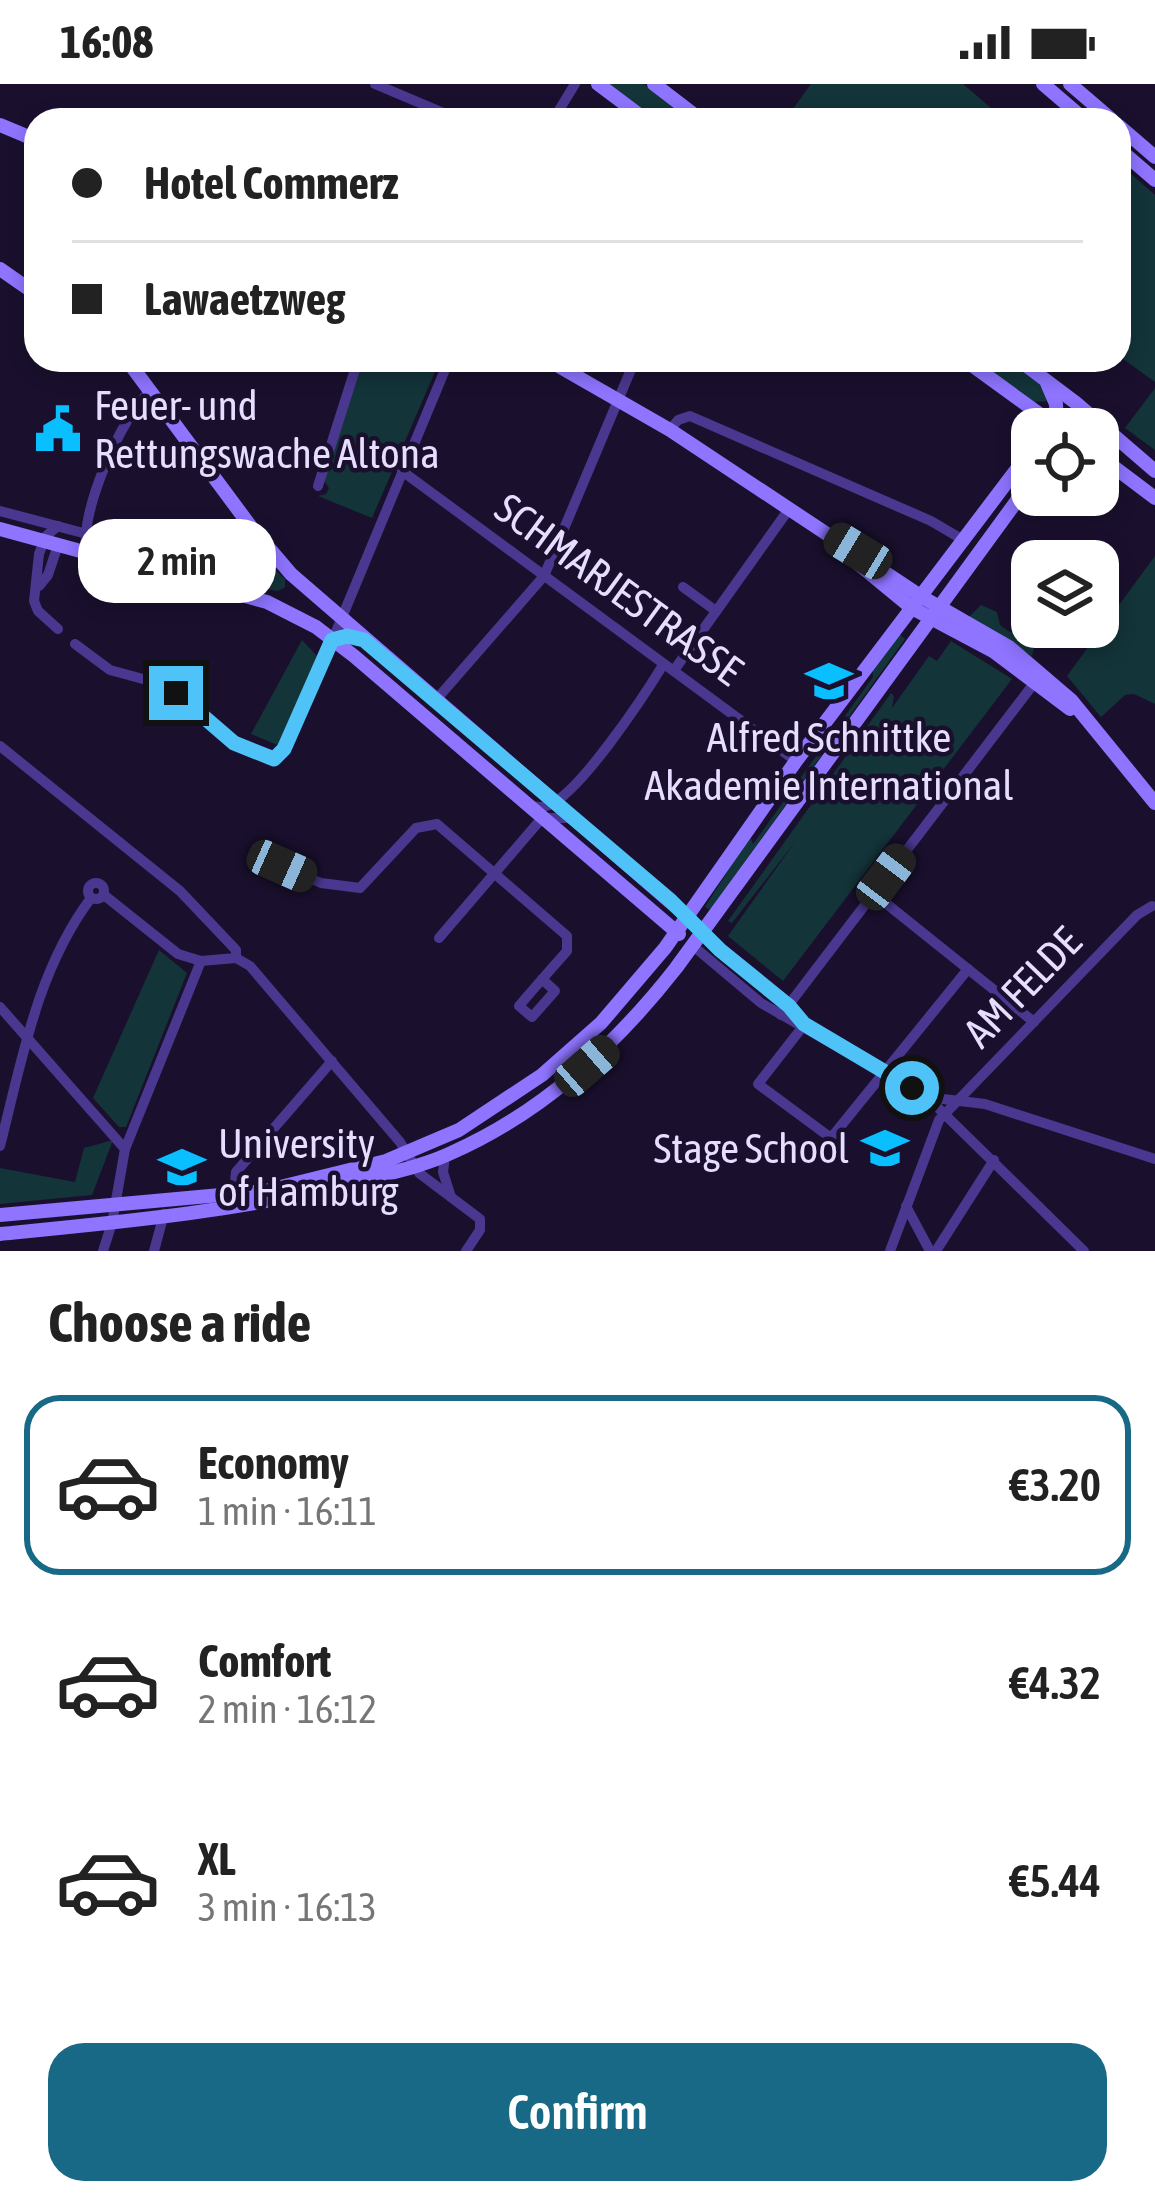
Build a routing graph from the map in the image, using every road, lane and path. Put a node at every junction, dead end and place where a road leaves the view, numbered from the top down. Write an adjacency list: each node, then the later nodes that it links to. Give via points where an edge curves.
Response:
1 (375, 84): 6 (street)
2 (598, 84): 7 (main road)
3 (654, 84): 8 (main road)
4 (1043, 84): 9 (main road)
5 (1070, 84): 10 (main road)
6 (432, 108)
7 (630, 108)
8 (685, 108)
9 (1071, 108)
10 (1098, 108)
11 (1131, 136): 12 (main road)
12 (1155, 157)
13 (1131, 159): 14 (main road)
14 (1155, 180)
15 (137, 372): 23 (main road)
16 (354, 372): 34 (street)
17 (444, 372): 31 (street)
18 (569, 372): 24 (main road)
19 (630, 372): 24 (street)
20 (981, 372): 25 (main road)
21 (1035, 372): 22 (main road)
22 (1046, 380): 26 (main road); 27 (main road)
23 (152, 391): 41 (street, via 116,438); 44 (main road)
24 (619, 400): 28 (main road); 47 (street)
25 (1030, 408)
26 (1054, 408)
27 (1078, 408)
28 (670, 430): 37 (main road); 42 (street, via 690,416)
29 (1119, 442): 32 (main road)
30 (1119, 470): 35 (main road)
31 (402, 471): 47 (street, SCHMARJESTRASSE); 53 (street)
32 (1155, 471)
33 (1011, 478): 42 (main road)
34 (318, 486)
35 (1151, 493)
36 (1011, 508): 52 (main road)
37 (789, 509): 50 (main road); 51 (street)
38 (0, 512): 39 (street)
39 (58, 526): 41 (street); 43 (street)
40 (0, 530): 43 (main road)
41 (84, 532): 44 (street, via 218,567 250,550); 45 (street)
42 (965, 541): 50 (main road)
43 (51, 543): 45 (main road); 54 (street, via 36,572 34,607)
44 (270, 551): 46 (main road)
45 (88, 553): 49 (main road)
46 (291, 574): 49 (main road, via 288,591); 53 (main road)
47 (544, 576): 60 (street, SCHMARJESTRASSE); 62 (street)
48 (683, 587): 51 (street)
49 (267, 602): 55 (main road)
50 (917, 602): 52 (main road); 64 (main road)
51 (716, 611): 60 (street)
52 (934, 613): 61 (main road, via 999,640); 77 (main road)
53 (340, 619): 55 (street); 56 (main road)
54 (58, 629)
55 (332, 640): 56 (street); 58 (main road); 59 (street)
56 (364, 640): 62 (main road)
57 (75, 644): 59 (street, via 110,670 166,685 234,743 274,759)
58 (354, 656): 59 (street); 67 (main road)
59 (320, 666)
60 (669, 667): 64 (street, SCHMARJESTRASSE); 65 (street)
61 (1038, 677): 66 (main road); 72 (street)
62 (436, 701): 65 (main road)
63 (0, 746): 78 (street, via 180,891)
64 (796, 761): 74 (main road)
65 (554, 803): 67 (street); 69 (main road)
66 (1155, 803)
67 (527, 805): 68 (main road)
68 (542, 818): 69 (street); 71 (street); 75 (main road)
69 (570, 818): 74 (main road)
70 (282, 866): 71 (street, via 360,888 416,828 432,823)
71 (495, 873): 76 (street); 81 (street, via 567,936 567,951)
72 (873, 893): 80 (street); 83 (street)
73 (1154, 907): 84 (street, AM FELDE)
74 (687, 916): 75 (main road); 77 (main road)
75 (676, 932): 77 (main road); 96 (main road, via 601,1023 551,1067)
76 (440, 938)
77 (697, 939): 83 (street); 94 (main road, via 622,1033 568,1082)
78 (236, 958): 79 (street); 87 (street)
79 (201, 961): 86 (street, via 178,954 97,896 52,962); 93 (street)
80 (968, 969): 84 (street); 88 (street)
81 (542, 979)
82 (0, 1007): 86 (street)
83 (785, 1011): 85 (street)
84 (1034, 1022): 90 (street, AM FELDE)
85 (804, 1024): 88 (street); 88 (street, via 758,1084 831,1138)
86 (27, 1037): 92 (street); 93 (street)
87 (332, 1061): 96 (street); 101 (street, via 236,1172)
88 (883, 1072): 89 (street)
89 (926, 1097): 90 (street); 91 (street)
90 (958, 1100): 91 (street, AM FELDE); 95 (street)
91 (946, 1113): 97 (street); 104 (street, AM FELDE)
92 (0, 1146)
93 (125, 1149): 103 (street)
94 (445, 1156): 96 (main road); 100 (street)
95 (1155, 1159)
96 (411, 1160): 98 (main road); 99 (main road); 100 (street)
97 (994, 1160): 113 (street); 114 (street)
98 (360, 1167): 99 (main road, via 305,1187); 101 (main road)
99 (299, 1197): 101 (main road)
100 (451, 1197): 111 (street, via 480,1220)
101 (229, 1199): 102 (main road); 106 (main road)
102 (157, 1201): 103 (main road); 106 (street)
103 (114, 1204): 105 (main road); 107 (street)
104 (907, 1206): 112 (street, AM FELDE); 113 (street)
105 (0, 1215)
106 (164, 1219): 107 (main road); 110 (street)
107 (112, 1223): 108 (main road); 109 (street)
108 (0, 1234)
109 (103, 1251)
110 (154, 1251)
111 (466, 1251)
112 (890, 1251)
113 (933, 1251)
114 (1084, 1251)

